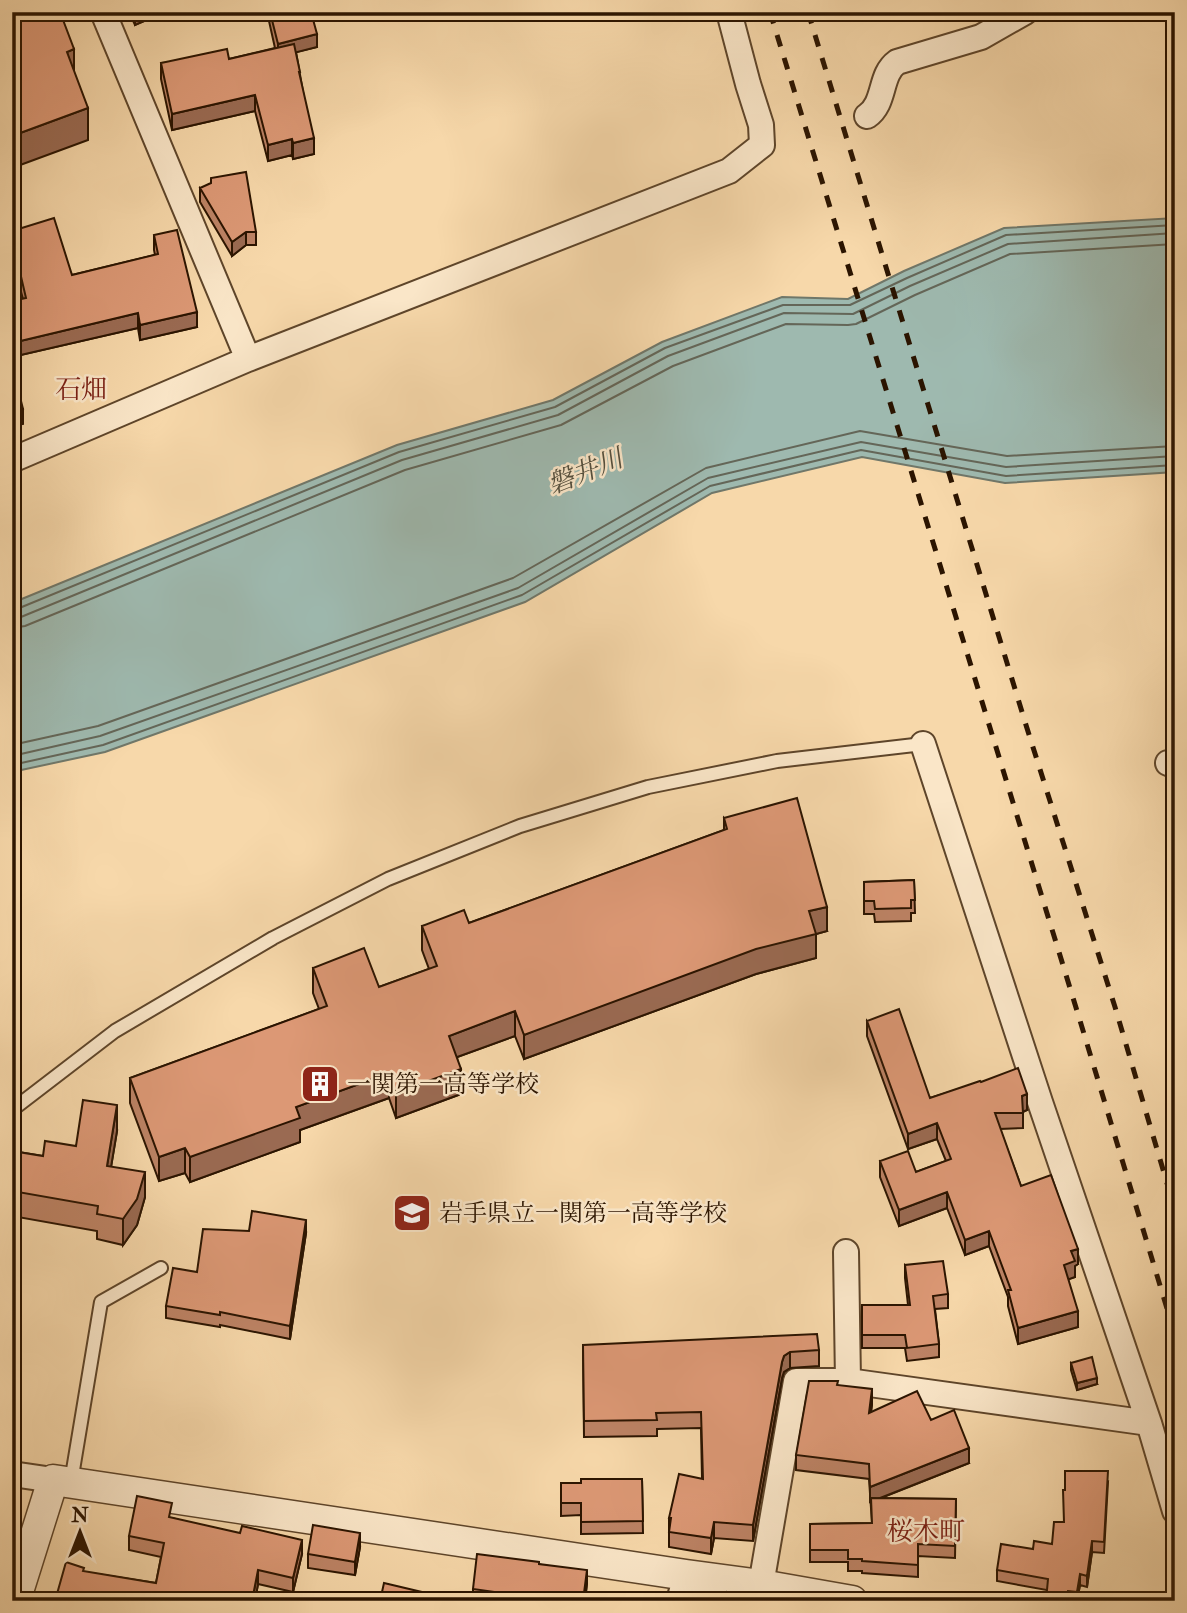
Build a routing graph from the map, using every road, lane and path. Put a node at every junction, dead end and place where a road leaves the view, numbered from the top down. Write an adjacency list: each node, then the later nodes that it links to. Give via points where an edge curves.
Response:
1 (103, 12): 5 (street)
2 (729, 12): 5 (street, via 761,125 762,145 730,171)
3 (1025, 12): 4 (street, via 981,37 897,62)
4 (867, 116)
5 (248, 359): 6 (street)
6 (12, 460)
7 (922, 744): 8 (lane, via 777,761 648,787 520,826 388,878 273,938 115,1031); 12 (street)
8 (12, 1110)
9 (846, 1252): 11 (street)
10 (161, 1268): 14 (lane, via 100,1302)
11 (848, 1381): 12 (street); 16 (street, via 796,1381)
12 (1149, 1423): 15 (street)
13 (12, 1474): 14 (street)
14 (62, 1481): 17 (street); 18 (street)
15 (1175, 1510)
16 (761, 1585): 17 (street); 19 (street)
17 (682, 1588)
18 (15, 1601)
19 (852, 1601)

